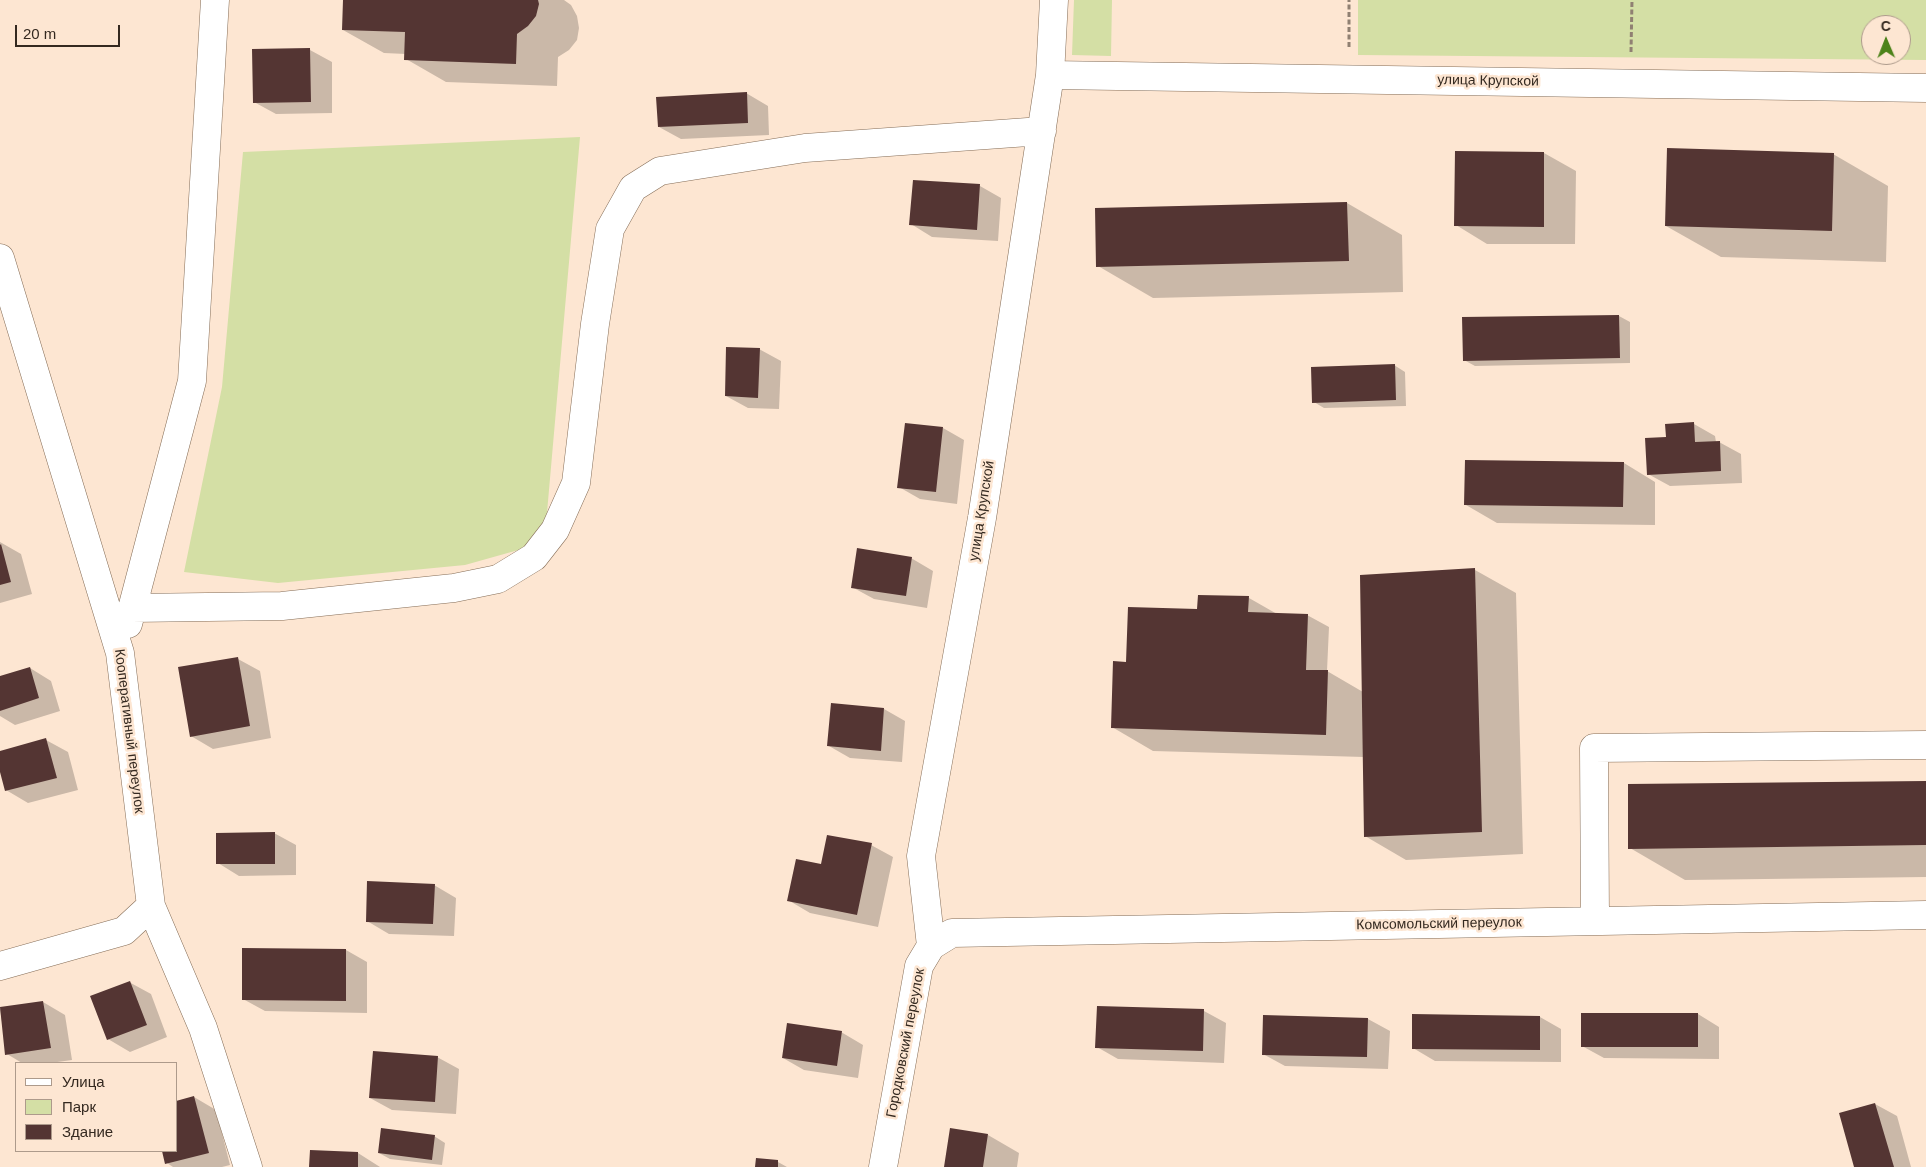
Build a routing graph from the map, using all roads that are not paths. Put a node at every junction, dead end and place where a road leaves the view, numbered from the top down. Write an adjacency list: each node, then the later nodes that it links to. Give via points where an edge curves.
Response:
1 (215, 0): 7 (street, via 192,381)
2 (1054, 0): 3 (street, улица Крупской)
3 (1050, 75): 4 (street, улица Крупской); 5 (street, улица Крупской)
4 (1926, 88)
5 (1042, 131): 7 (street, via 805,148 660,171 633,188 610,229 576,483 555,530 534,557 498,578 454,588 282,606); 13 (street, улица Крупской, via 982,518 921,856)
6 (0, 258): 8 (street, Кооперативный переулок)
7 (132, 608): 8 (street)
8 (120, 652): 10 (street, Кооперативный переулок)
9 (1926, 745): 12 (street, via 1594,748)
10 (151, 906): 14 (street, via 124,932); 15 (street, Кооперативный переулок, via 203,1028)
11 (1926, 915): 12 (street, Комсомольский переулок)
12 (1595, 921): 13 (street, Комсомольский переулок)
13 (941, 939): 16 (street, Городковский переулок, via 919,966)
14 (0, 966)
15 (248, 1167)
16 (883, 1167)

